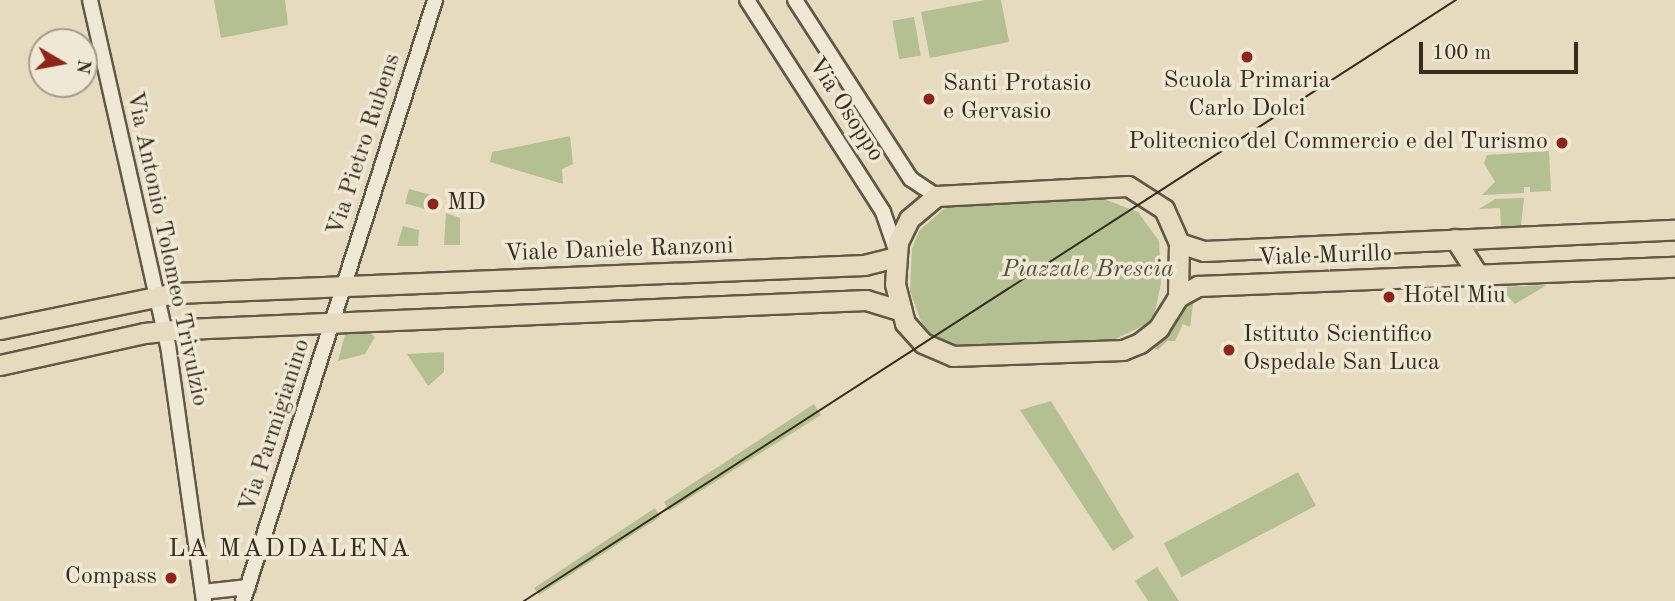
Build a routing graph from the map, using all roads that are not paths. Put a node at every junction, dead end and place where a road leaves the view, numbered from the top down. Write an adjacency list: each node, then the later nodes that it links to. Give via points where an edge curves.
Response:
1 (90, 0): 12 (street, Via Antonio Tolomeo Trivulzio)
2 (435, 0): 14 (street, Via Pietro Rubens)
3 (747, 0): 9 (street, Via Osoppo, via 883,212)
4 (795, 0): 5 (street, Via Osoppo, via 911,179)
5 (936, 196): 8 (main road, via 1128,186 1150,197 1174,225); 9 (main road, via 909,219)
6 (1675, 230): 7 (main road, Viale Murillo)
7 (1455, 239): 8 (main road, Viale Murillo, via 1204,251); 11 (main road)
8 (1179, 248): 13 (main road)
9 (896, 253): 14 (main road, Viale Daniele Ranzoni, via 864,265); 15 (main road)
10 (1675, 267): 11 (main road, Viale Murillo)
11 (1478, 275): 13 (main road, Viale Murillo, via 1198,286)
12 (156, 295): 14 (main road); 16 (main road); 17 (street, Via Antonio Tolomeo Trivulzio)
13 (1178, 297): 15 (main road, via 1151,336 1123,350 943,354 914,335)
14 (338, 305): 15 (main road, via 388,321 866,300); 17 (main road, via 286,325); 19 (street, Via Parmigianino)
15 (899, 310)
16 (0, 329)
17 (164, 331): 18 (main road); 20 (street, Via Antonio Tolomeo Trivulzio)
18 (0, 365)
19 (245, 594): 20 (street)
20 (203, 596)

